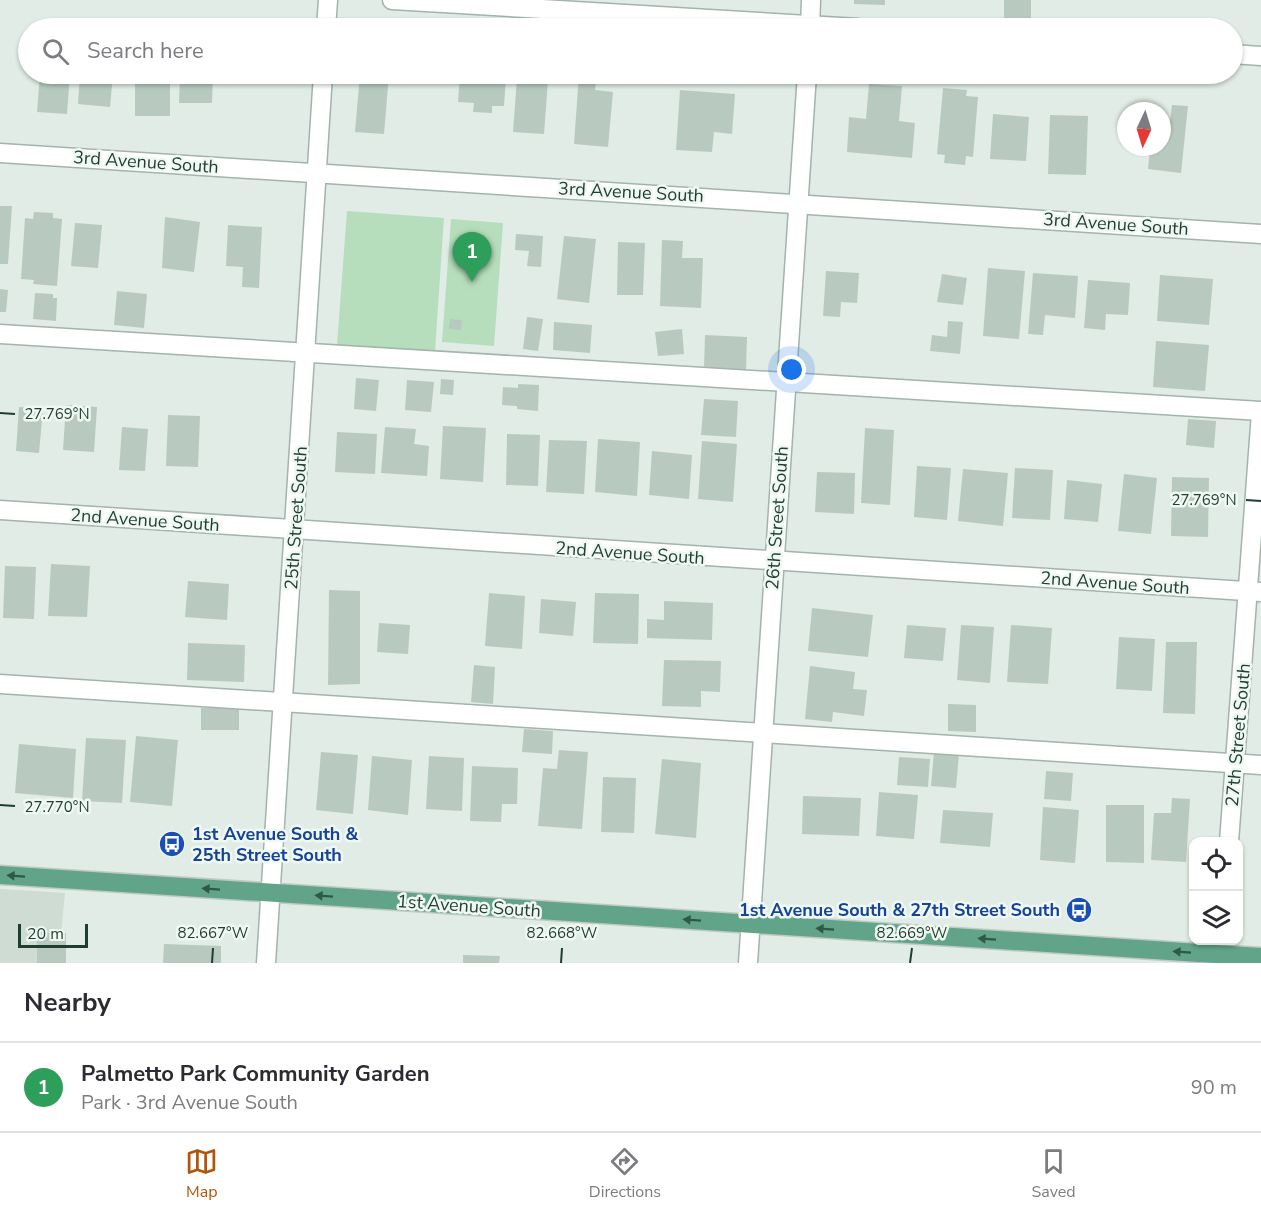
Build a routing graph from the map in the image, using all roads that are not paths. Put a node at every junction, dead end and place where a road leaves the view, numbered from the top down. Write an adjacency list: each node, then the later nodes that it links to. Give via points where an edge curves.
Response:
1 (328, 0): 4 (street)
2 (392, 0): 5 (street)
3 (812, 0): 6 (street)
4 (327, 18)
5 (671, 18)
6 (811, 18)
7 (1243, 55): 8 (street)
8 (1261, 56)
9 (322, 84): 12 (street, 25th Street South)
10 (806, 84): 13 (street, 26th Street South)
11 (0, 153): 12 (street, 3rd Avenue South)
12 (318, 173): 13 (street, 3rd Avenue South); 16 (street, 25th Street South)
13 (798, 203): 14 (street, 3rd Avenue South); 17 (street, 26th Street South)
14 (1261, 234)
15 (0, 333): 16 (street)
16 (307, 352): 17 (street); 20 (street, 25th Street South)
17 (786, 383): 18 (street); 21 (street, 26th Street South)
18 (1261, 412): 22 (street, 27th Street South)
19 (0, 510): 20 (street, 2nd Avenue South)
20 (296, 531): 21 (street, 2nd Avenue South); 24 (street, 25th Street South)
21 (774, 562): 22 (street, 2nd Avenue South); 25 (street, 26th Street South)
22 (1255, 592): 26 (street, 27th Street South)
23 (0, 684): 24 (street)
24 (283, 702): 25 (street); 30 (street, 25th Street South)
25 (763, 733): 26 (street); 31 (street, 26th Street South)
26 (1236, 763): 27 (street); 28 (street, 27th Street South)
27 (1261, 765)
28 (1229, 837)
29 (0, 875): 30 (main road, 1st Avenue South, one-way to 29)
30 (269, 893): 31 (main road, 1st Avenue South, one-way to 30); 34 (street, 25th Street South)
31 (750, 924): 32 (main road, 1st Avenue South, one-way to 31); 35 (street, 26th Street South)
32 (1220, 952): 33 (main road, 1st Avenue South)
33 (1261, 957)
34 (266, 963)
35 (748, 963)

